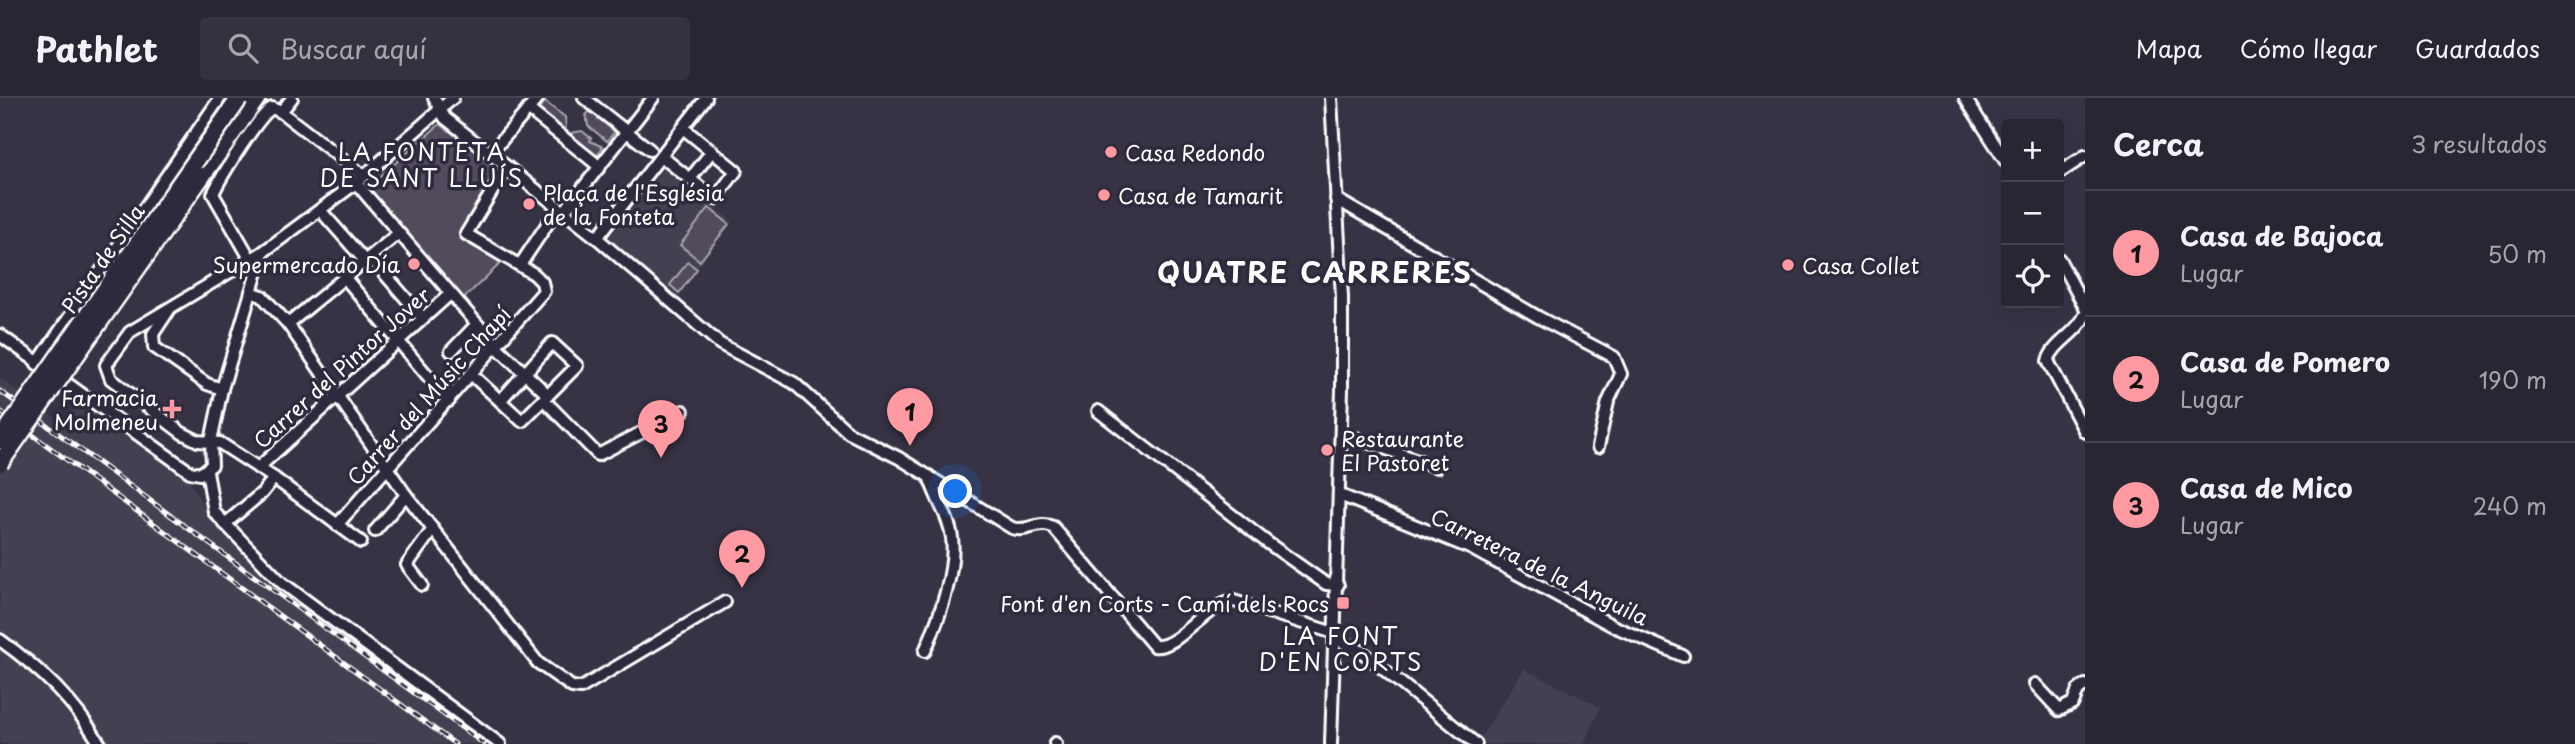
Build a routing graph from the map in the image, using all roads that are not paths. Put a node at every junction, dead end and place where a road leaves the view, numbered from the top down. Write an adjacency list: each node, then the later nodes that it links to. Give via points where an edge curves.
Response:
1 (220, 98): 51 (street)
2 (292, 98): 14 (street)
3 (434, 98): 12 (street)
4 (453, 98): 12 (street)
5 (538, 98): 13 (street)
6 (584, 98): 16 (street)
7 (653, 98): 16 (street)
8 (706, 98): 15 (street)
9 (1331, 98): 28 (street)
10 (1965, 98): 20 (street)
11 (246, 101): 63 (highway, Pista de Silla, bridge); 66 (highway, Pista de Silla, bridge, via 202,176)
12 (441, 108): 19 (street, via 445,118); 26 (street)
13 (528, 109): 19 (street); 24 (street)
14 (277, 110): 26 (street); 35 (street, via 243,142 213,198)
15 (683, 128): 18 (street); 21 (street)
16 (627, 132): 17 (street); 24 (street)
17 (650, 150)
18 (712, 151): 27 (street); 27 (street, via 736,171 715,199)
19 (490, 154): 23 (street)
20 (2001, 154)
21 (661, 156): 27 (street); 32 (street)
22 (2085, 156): 25 (street)
23 (507, 167): 30 (street); 36 (street, via 466,234)
24 (600, 167): 30 (street)
25 (2064, 170)
26 (360, 179): 29 (street); 31 (street)
27 (690, 179)
28 (1336, 199): 62 (street); 65 (street, via 1614,357 1621,374 1608,401)
29 (320, 210): 33 (street); 34 (street)
30 (561, 210): 32 (street); 36 (street)
31 (398, 233): 34 (street); 40 (street)
32 (597, 238): 71 (street, via 720,344 793,383 849,433)
33 (263, 252): 35 (street); 39 (street)
34 (368, 259): 38 (street); 44 (street)
35 (251, 260): 41 (street)
36 (520, 265): 49 (street, Carrer del Músic Chapí, via 545,288)
37 (2064, 268): 42 (street)
38 (345, 278): 45 (street); 48 (street)
39 (251, 292): 45 (street, via 262,296); 54 (street)
40 (450, 294): 44 (street, Carrer del Pintor Jover); 46 (street)
41 (174, 303): 54 (street, via 153,334 153,347 207,384); 64 (street, via 130,332 106,365 111,379 183,433 198,441)
42 (2085, 308)
43 (2085, 315): 61 (street, via 2049,361)
44 (423, 318): 48 (street, Carrer del Pintor Jover)
45 (288, 324): 55 (street)
46 (477, 324): 49 (street); 50 (street)
47 (0, 335): 51 (street)
48 (399, 340): 55 (street, Carrer del Pintor Jover); 57 (street)
49 (497, 347): 52 (street); 53 (street, Carrer del Músic Chapí)
50 (452, 351)
51 (37, 364): 70 (street, via 190,472)
52 (524, 373): 56 (street); 56 (street, via 552,342 577,366); 58 (street)
53 (472, 375): 57 (street, Carrer del Músic Chapí); 58 (street)
54 (222, 389): 64 (street)
55 (338, 397): 68 (street, Carrer del Pintor Jover); 69 (street)
56 (546, 397): 58 (street, via 523,421); 59 (street, via 598,454)
57 (449, 401): 69 (street, Carrer del Músic Chapí)
58 (500, 401)
59 (683, 411)
60 (1098, 411): 81 (street, via 1268,543 1326,584)
61 (2085, 432)
62 (1342, 433): 67 (street); 74 (street)
63 (0, 440)
64 (211, 441): 68 (street); 70 (street, via 212,460)
65 (1598, 447)
66 (0, 463)
67 (1437, 467)
68 (258, 468): 72 (street)
69 (388, 469): 73 (street); 76 (street, Carrer del Músic Chapí)
70 (207, 471): 75 (street, via 214,512)
71 (929, 477): 83 (street, via 1016,530 1045,524 1053,527 1154,646 1167,644 1222,602 1234,601); 85 (street, via 952,542 945,600)
72 (274, 478): 75 (street); 76 (street)
73 (406, 495): 77 (street); 78 (street)
74 (1340, 495): 81 (street); 86 (street, Carretera de la Anguila, via 1470,548 1614,626)
75 (225, 524): 90 (street, via 281,582)
76 (337, 525): 79 (street)
77 (433, 529): 80 (street, via 407,565); 82 (street, via 538,663 572,687 581,688)
78 (374, 531)
79 (361, 542)
80 (422, 585)
81 (1338, 585): 83 (street)
82 (724, 603)
83 (1337, 636): 91 (street); 92 (street)
84 (0, 640): 89 (street, via 58,686)
85 (925, 650)
86 (1683, 656)
87 (2035, 684): 88 (street, via 2059,709 2073,703)
88 (2085, 685)
89 (100, 744)
90 (500, 744)
91 (1331, 744)
92 (1476, 744)

